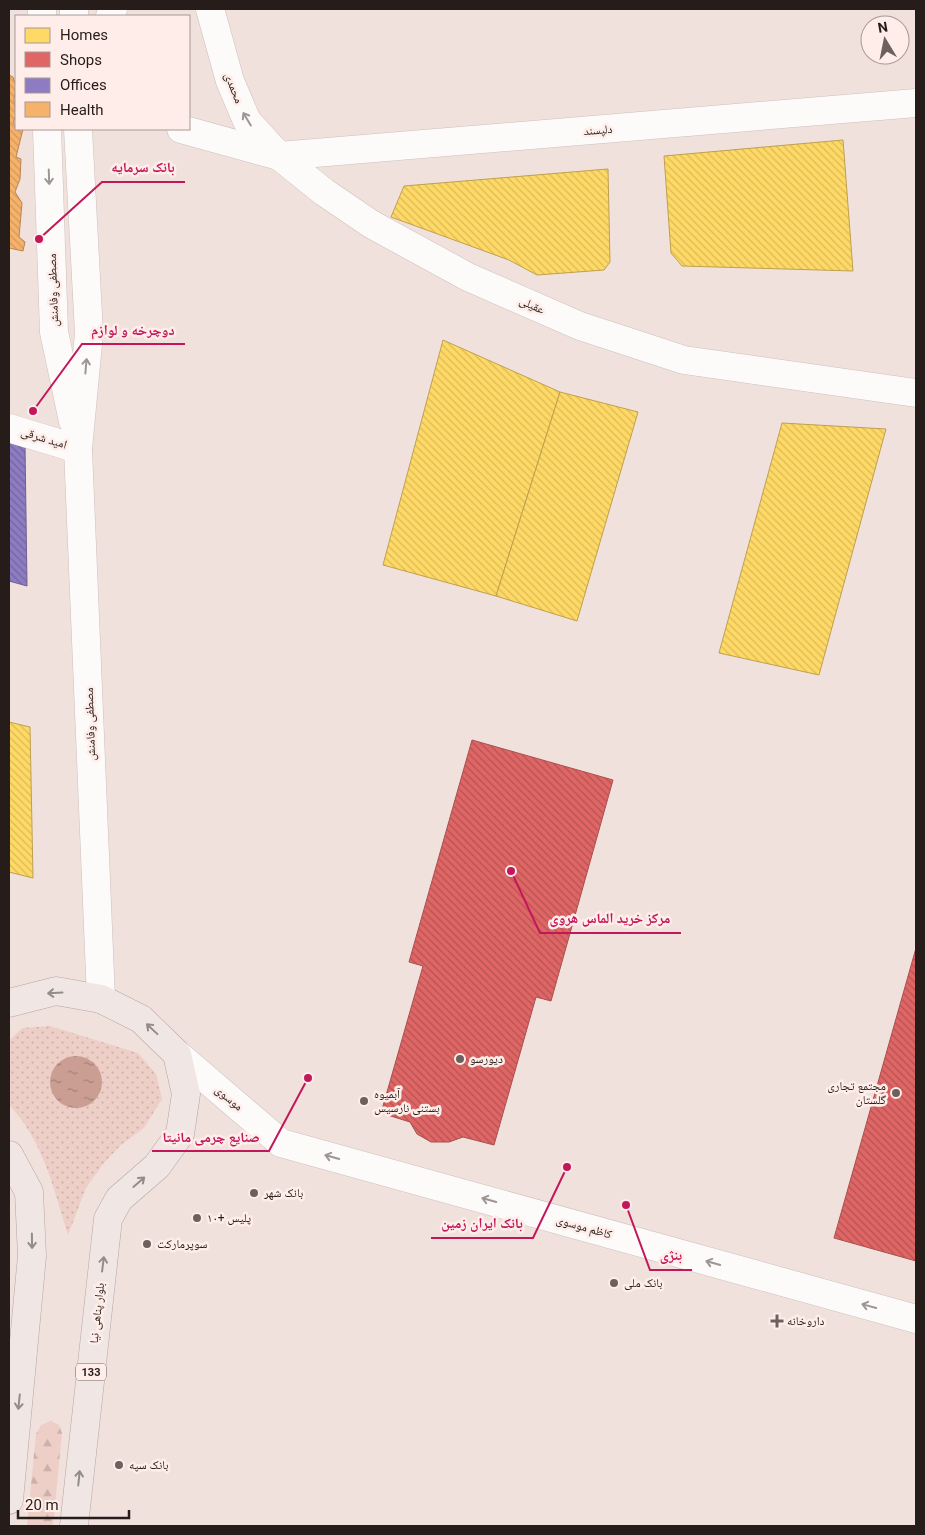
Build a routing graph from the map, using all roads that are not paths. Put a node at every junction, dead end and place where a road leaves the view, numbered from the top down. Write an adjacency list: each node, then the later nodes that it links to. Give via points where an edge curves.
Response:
1 (210, 9): 6 (main road, محمدی, one-way to 1, via 247,121 230,81)
2 (916, 103): 6 (main road, دلپسند)
3 (47, 130): 9 (main road, مصطفی وفامنش, one-way to 9, via 54,332)
4 (78, 130): 9 (main road, مصطفی وفامنش, one-way to 4, via 88,333)
5 (186, 130): 6 (main road, عقیلی)
6 (279, 156): 7 (main road, عقیلی, via 371,224 468,277 580,326 684,360)
7 (916, 393)
8 (9, 428): 9 (main road, امید شرقی)
9 (78, 449): 10 (main road, مصطفی وفامنش)
10 (101, 999): 11 (main road, one-way to 11, via 56,992); 12 (main road, one-way to 10, via 141,1019)
11 (9, 1003)
12 (178, 1054): 13 (main road, موسوی); 17 (main road, بلوار پناهی نیا / 133, one-way to 12, via 108,1219 119,1199 157,1166 180,1134 186,1094)
13 (280, 1143): 15 (main road, کاظم موسوی, one-way to 13)
14 (9, 1155): 16 (main road, one-way to 16, via 29,1192 32,1256)
15 (916, 1319)
16 (9, 1500)
17 (74, 1526)

